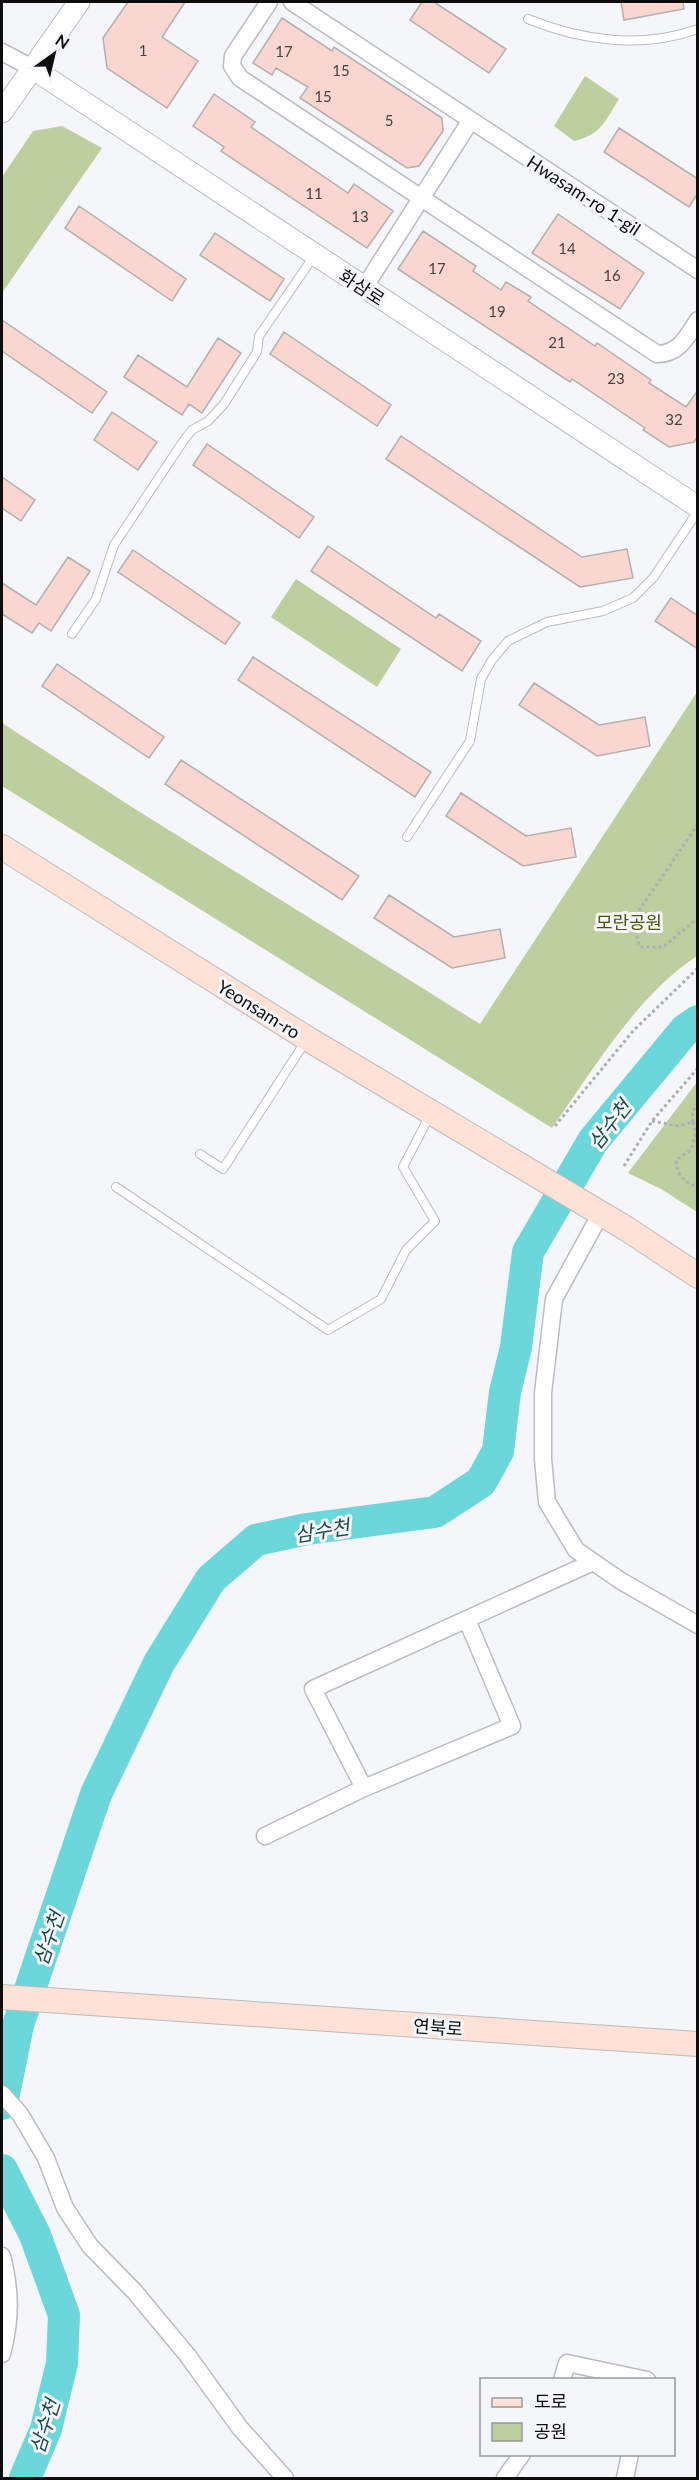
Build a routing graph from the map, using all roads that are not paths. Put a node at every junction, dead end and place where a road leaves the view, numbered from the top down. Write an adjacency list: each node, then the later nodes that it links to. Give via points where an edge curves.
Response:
1 (79, 2): 7 (street)
2 (269, 2): 10 (street, via 233,56 232,66 240,78)
3 (292, 2): 9 (street, Hwasam-ro 1-gil)
4 (528, 19): 5 (lane, via 561,31 621,40 667,38)
5 (698, 29)
6 (2, 52): 7 (street)
7 (32, 68): 8 (street); 11 (street, 화삼로)
8 (2, 112)
9 (471, 120): 10 (street); 12 (street, Hwasam-ro 1-gil)
10 (421, 198): 13 (street); 14 (street, via 657,354 668,354 678,348)
11 (315, 256): 13 (street, 화삼로); 16 (lane, via 259,336 257,352 232,392 219,410 184,440 114,545 96,599)
12 (698, 270)
13 (364, 288): 15 (street, 화삼로)
14 (698, 320)
15 (696, 504): 17 (lane, via 653,578 633,598 603,611 547,622 508,641 481,679 470,741)
16 (72, 634)
17 (407, 837)
18 (2, 847): 19 (main road, Yeonsam-ro)
19 (308, 1039): 20 (main road, Yeonsam-ro); 21 (lane, via 223,1170)
20 (432, 1112): 22 (lane, via 403,1167 435,1221 406,1250 381,1299 328,1330); 23 (main road, Yeonsam-ro)
21 (200, 1154)
22 (116, 1187)
23 (595, 1210): 24 (main road); 25 (street, via 554,1299 543,1393 546,1502 576,1550)
24 (698, 1276)
25 (593, 1562): 26 (street); 27 (street)
26 (467, 1620): 28 (street, via 512,1726); 28 (street, via 313,1689)
27 (698, 1625)
28 (364, 1788): 29 (street)
29 (265, 1836)
30 (2, 1997): 31 (main road, 연북로)
31 (698, 2044)
32 (2, 2094): 39 (street, via 20,2114 46,2158 65,2208 90,2246 134,2291 240,2428)
33 (2, 2256): 34 (street, via 10,2324)
34 (2, 2354)
35 (562, 2378): 36 (street, via 567,2363)
36 (642, 2378)
37 (521, 2456): 40 (street)
38 (630, 2456): 41 (street)
39 (285, 2478)
40 (505, 2478)
41 (625, 2478)

